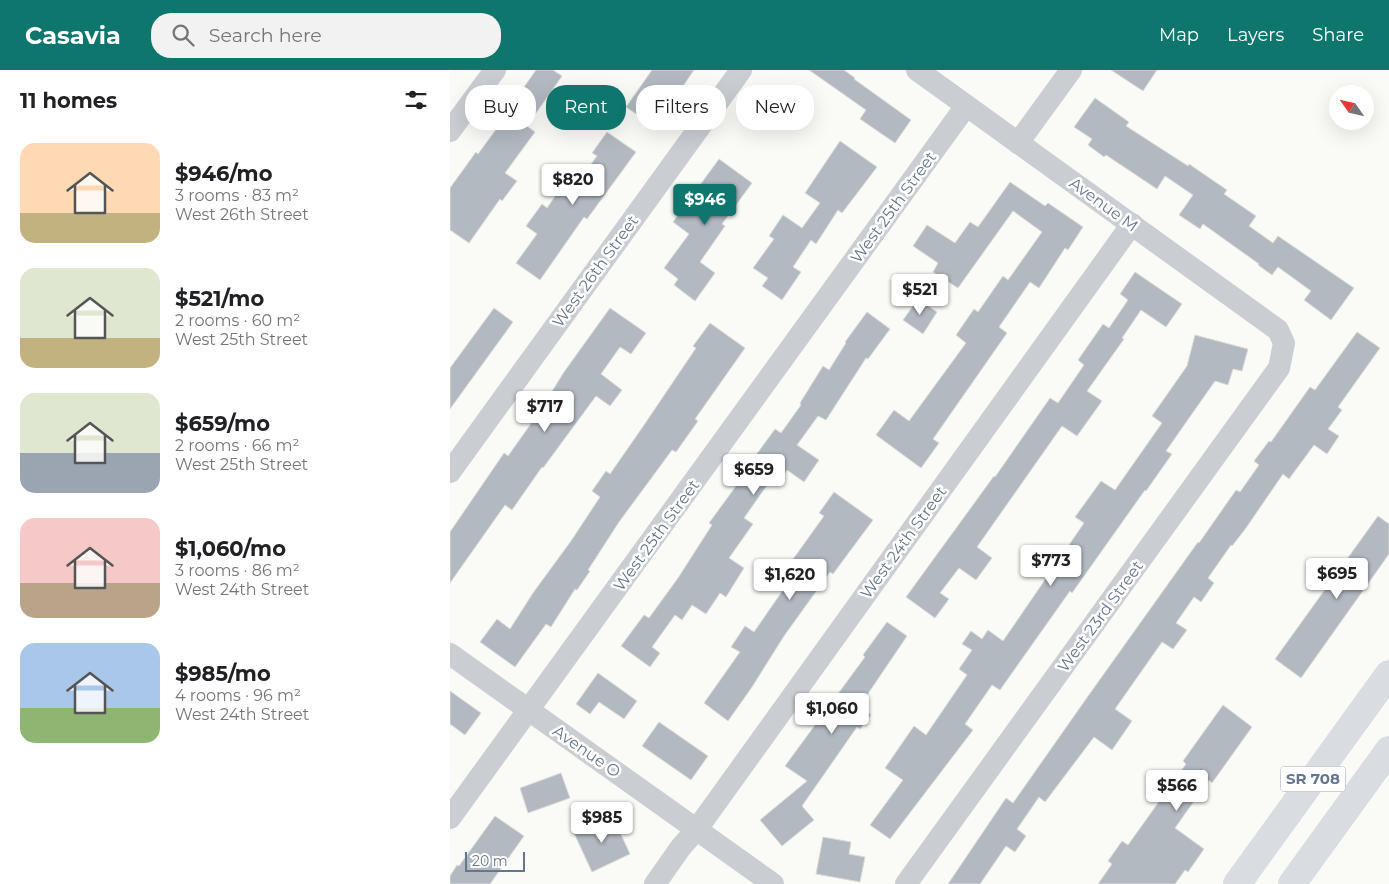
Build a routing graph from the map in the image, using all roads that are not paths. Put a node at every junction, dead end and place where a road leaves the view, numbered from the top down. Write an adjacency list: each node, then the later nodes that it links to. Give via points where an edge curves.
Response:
1 (482, 70): 7 (street)
2 (494, 70): 8 (street)
3 (741, 70): 12 (street, West 26th Street)
4 (917, 70): 6 (street, Avenue M)
5 (1071, 70): 9 (street)
6 (966, 106): 9 (street, Avenue M); 15 (street, West 25th Street)
7 (450, 115)
8 (450, 131)
9 (1018, 143): 10 (street, Avenue M)
10 (1132, 224): 11 (street, Avenue M, via 1278,330); 18 (street, West 24th Street)
11 (1284, 344): 21 (street, West 23rd Street, via 1279,368)
12 (450, 472)
13 (450, 654): 15 (street, Avenue O)
14 (1389, 674): 22 (main road, SR 708)
15 (528, 710): 17 (street, West 25th Street); 18 (street, Avenue O)
16 (1389, 750): 23 (main road, SR 708)
17 (450, 818)
18 (697, 829): 19 (street, West 24th Street); 20 (street, Avenue O)
19 (655, 884)
20 (773, 884)
21 (906, 884)
22 (1237, 884)
23 (1292, 884)

